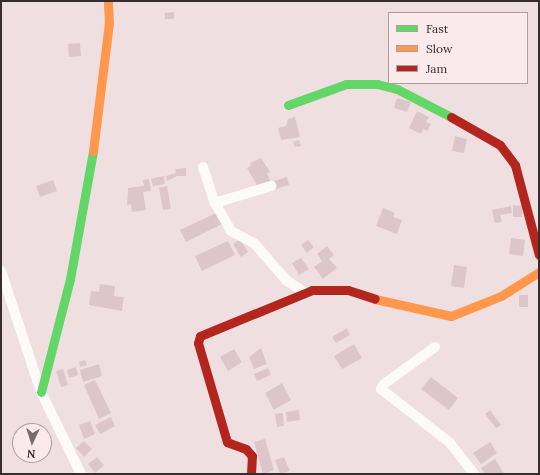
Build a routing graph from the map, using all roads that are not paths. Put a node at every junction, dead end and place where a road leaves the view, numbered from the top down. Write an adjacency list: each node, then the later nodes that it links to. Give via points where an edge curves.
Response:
1 (108, 1): 11 (street, via 109,23 93,150 70,279)
2 (288, 105): 6 (street, via 346,84 377,84 397,90 480,133 500,145 516,165)
3 (202, 167): 5 (street)
4 (272, 186): 5 (street)
5 (215, 203): 9 (street, via 231,231 254,243 286,280)
6 (539, 255)
7 (1, 271): 11 (street)
8 (539, 272): 9 (street, via 501,296 451,316 380,301 348,290)
9 (305, 293): 13 (street, via 200,336 198,343 227,442 246,449 252,456)
10 (435, 347): 14 (street, via 384,384 381,389 450,443)
11 (41, 392): 12 (street)
12 (81, 474)
13 (251, 474)
14 (474, 474)

